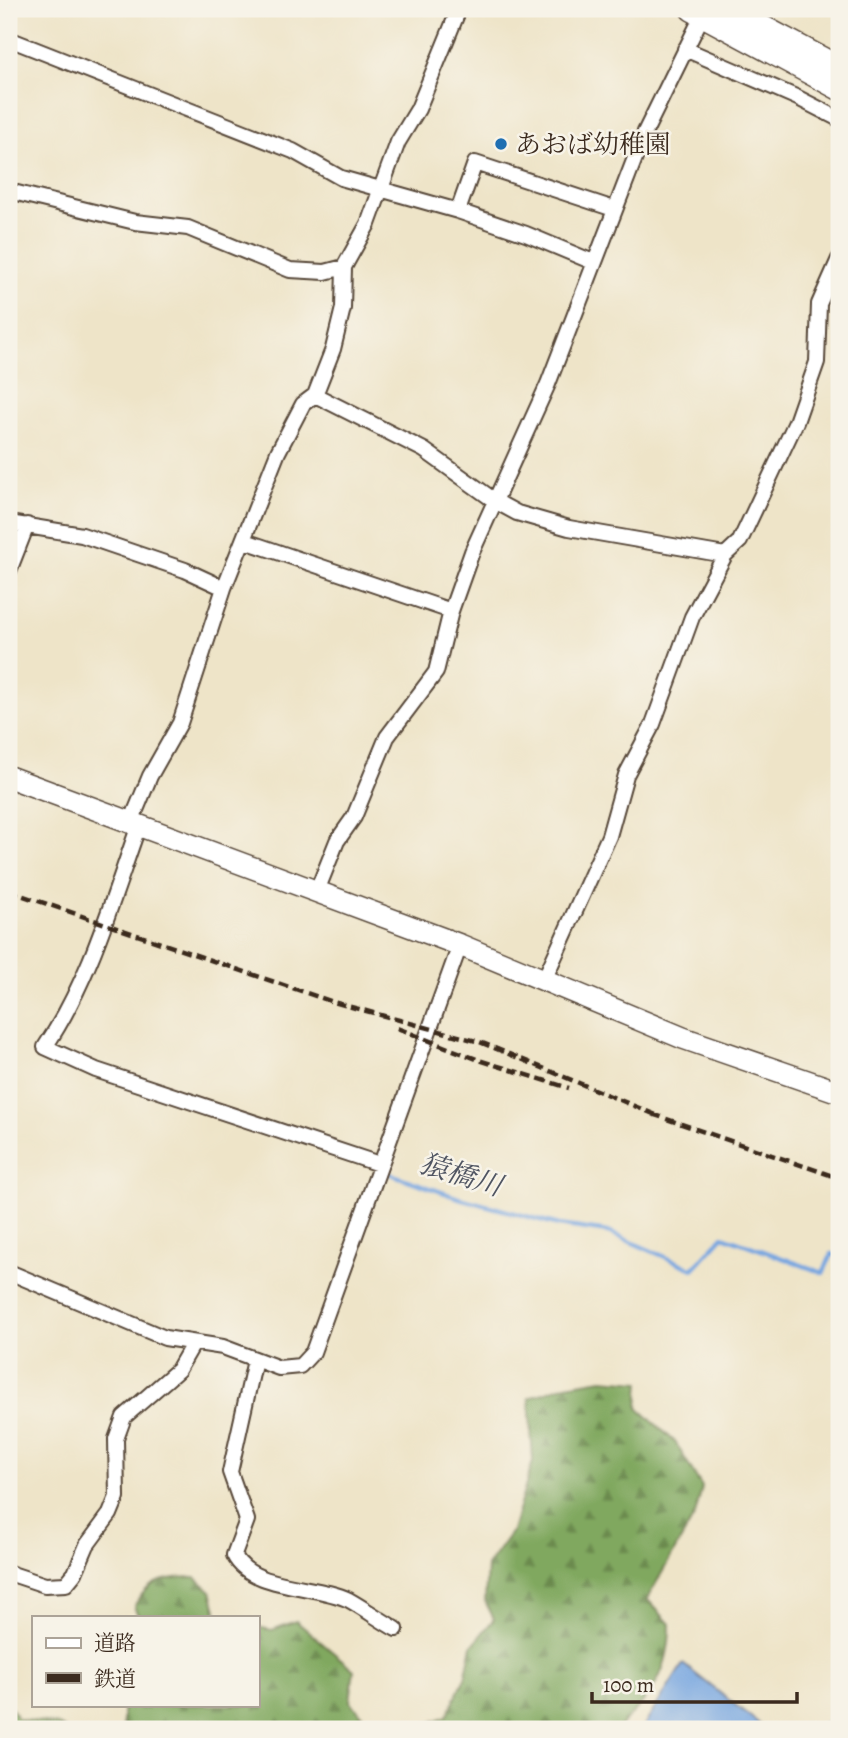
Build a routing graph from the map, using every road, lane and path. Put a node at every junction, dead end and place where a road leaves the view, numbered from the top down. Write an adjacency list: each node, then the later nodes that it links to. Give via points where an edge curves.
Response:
1 (459, 9): 9 (street)
2 (728, 9): 6 (main road)
3 (700, 11): 5 (street); 7 (main road)
4 (9, 39): 9 (street, via 293,151 341,178)
5 (685, 49): 8 (street); 11 (street)
6 (839, 68)
7 (839, 88)
8 (839, 119)
9 (381, 187): 12 (street); 15 (street, via 368,224)
10 (9, 191): 15 (street, via 135,222 188,229 290,270 325,272)
11 (614, 209): 12 (street, via 475,163); 14 (street)
12 (458, 211): 14 (street)
13 (839, 259): 21 (street, via 819,304 817,362 796,422 740,541)
14 (593, 261): 17 (street, via 548,384)
15 (344, 267): 16 (street, via 338,329)
16 (315, 395): 17 (street, via 424,450); 20 (street, via 303,404 292,423)
17 (495, 501): 21 (street, via 549,523); 24 (street)
18 (9, 523): 19 (street)
19 (27, 525): 22 (street); 23 (street, via 82,536)
20 (245, 541): 23 (street); 24 (street)
21 (725, 555): 29 (street, via 692,617 653,724 626,775 609,836)
22 (9, 571)
23 (224, 588): 26 (street, via 180,723 150,776)
24 (451, 611): 27 (street, via 436,672 387,737)
25 (9, 777): 26 (street)
26 (135, 823): 27 (street); 31 (street, via 91,958 68,1012 45,1047 96,1070)
27 (317, 891): 28 (street)
28 (460, 945): 29 (street); 31 (street)
29 (544, 980): 30 (street, via 684,1038)
30 (839, 1092)
31 (378, 1167): 34 (street, via 313,1352 300,1366 279,1368)
32 (9, 1272): 33 (street, via 165,1338)
33 (193, 1345): 34 (street, via 223,1346); 35 (street, via 178,1370 124,1418 116,1439 117,1497 75,1573 66,1584 45,1585)
34 (255, 1360): 36 (street, via 230,1472 247,1520 234,1555 239,1565 263,1577 348,1600)
35 (9, 1573)
36 (396, 1629)

